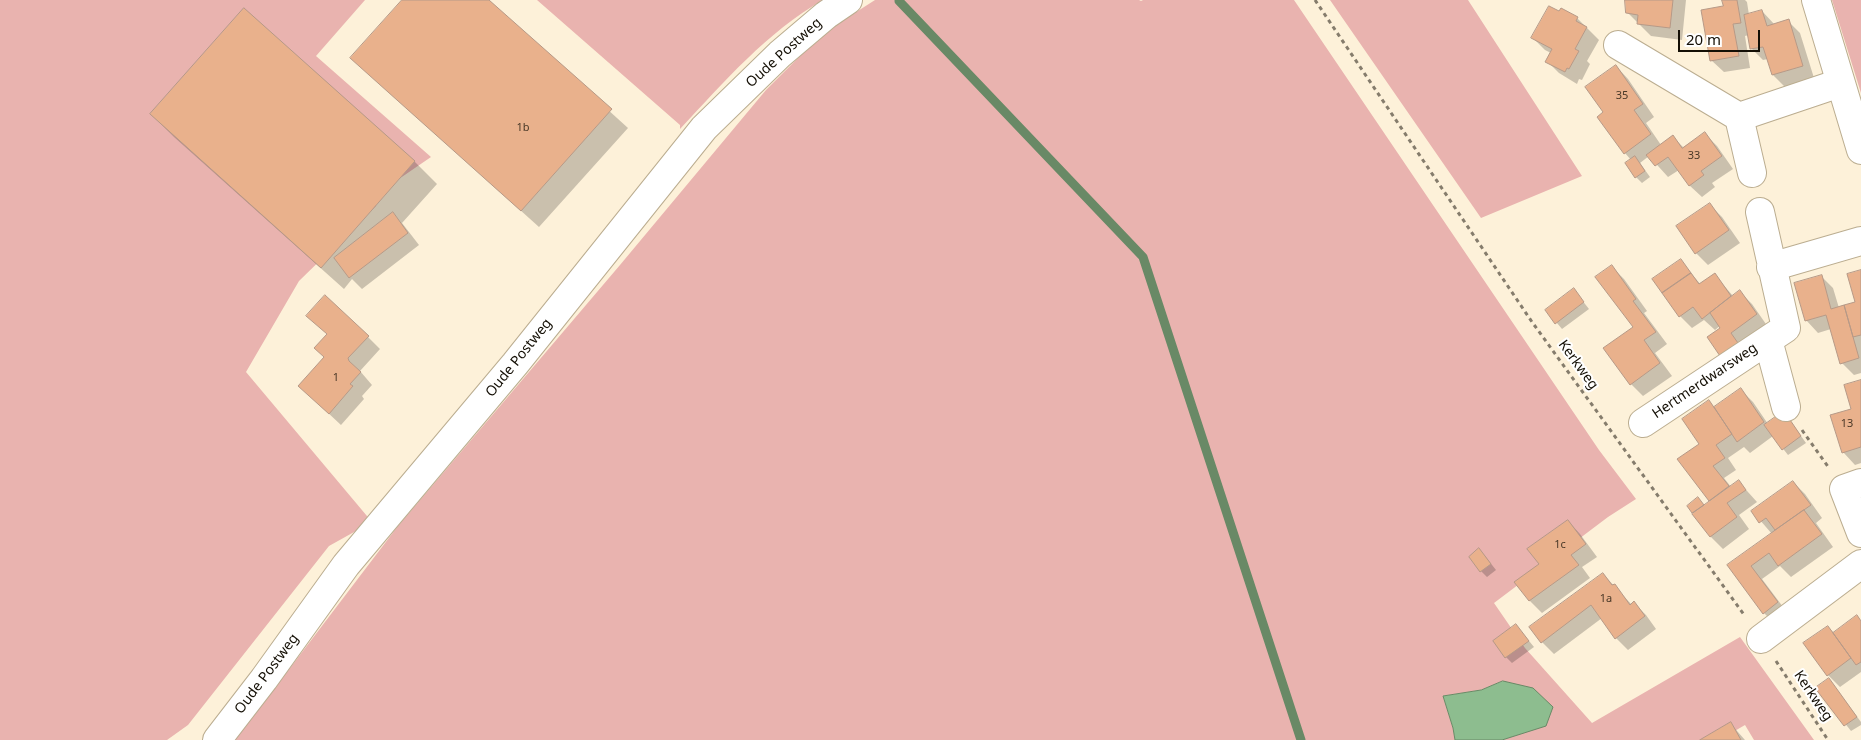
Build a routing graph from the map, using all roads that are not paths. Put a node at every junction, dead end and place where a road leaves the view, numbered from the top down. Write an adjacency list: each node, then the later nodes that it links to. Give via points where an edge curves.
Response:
1 (848, 0): 18 (street, Oude Postweg, via 780,54 704,128 515,364 346,565)
2 (1816, 0): 4 (street)
3 (1618, 45): 5 (street)
4 (1840, 83): 5 (street); 6 (street)
5 (1739, 117): 7 (street)
6 (1861, 150)
7 (1752, 173)
8 (1760, 212): 10 (street, Hertmerdwarsweg)
9 (1861, 241): 10 (street)
10 (1771, 267): 11 (street, Hertmerdwarsweg, via 1786,328)
11 (1768, 340): 12 (street, Hertmerdwarsweg); 13 (street, Hertmerdwarsweg)
12 (1786, 407)
13 (1643, 423)
14 (1853, 486): 15 (street)
15 (1861, 533)
16 (1861, 564): 17 (street)
17 (1762, 639)
18 (217, 740)

